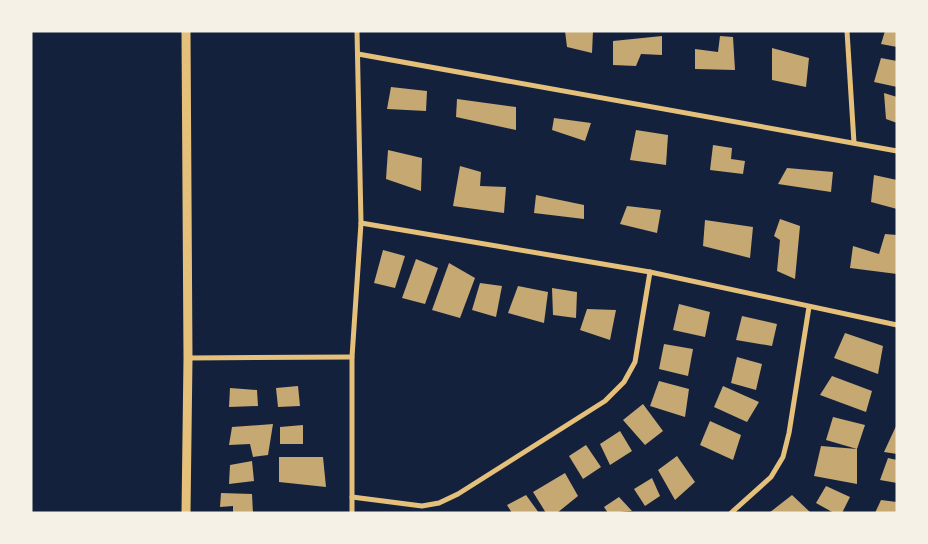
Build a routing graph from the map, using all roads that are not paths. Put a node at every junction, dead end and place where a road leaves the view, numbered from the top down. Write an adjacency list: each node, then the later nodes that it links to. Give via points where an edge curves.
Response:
1 (186, 31): 12 (street)
2 (357, 31): 4 (street)
3 (847, 31): 5 (street)
4 (358, 54): 5 (street); 7 (street)
5 (854, 143): 6 (street)
6 (897, 151)
7 (360, 222): 8 (street); 11 (street)
8 (650, 272): 9 (street); 13 (street, via 635,362 624,382 605,401 439,503 422,506)
9 (809, 307): 10 (street); 16 (street, via 783,457 771,477)
10 (897, 325)
11 (352, 357): 12 (street); 13 (street)
12 (188, 358): 14 (street)
13 (352, 497): 15 (street)
14 (186, 513)
15 (352, 513)
16 (731, 513)

